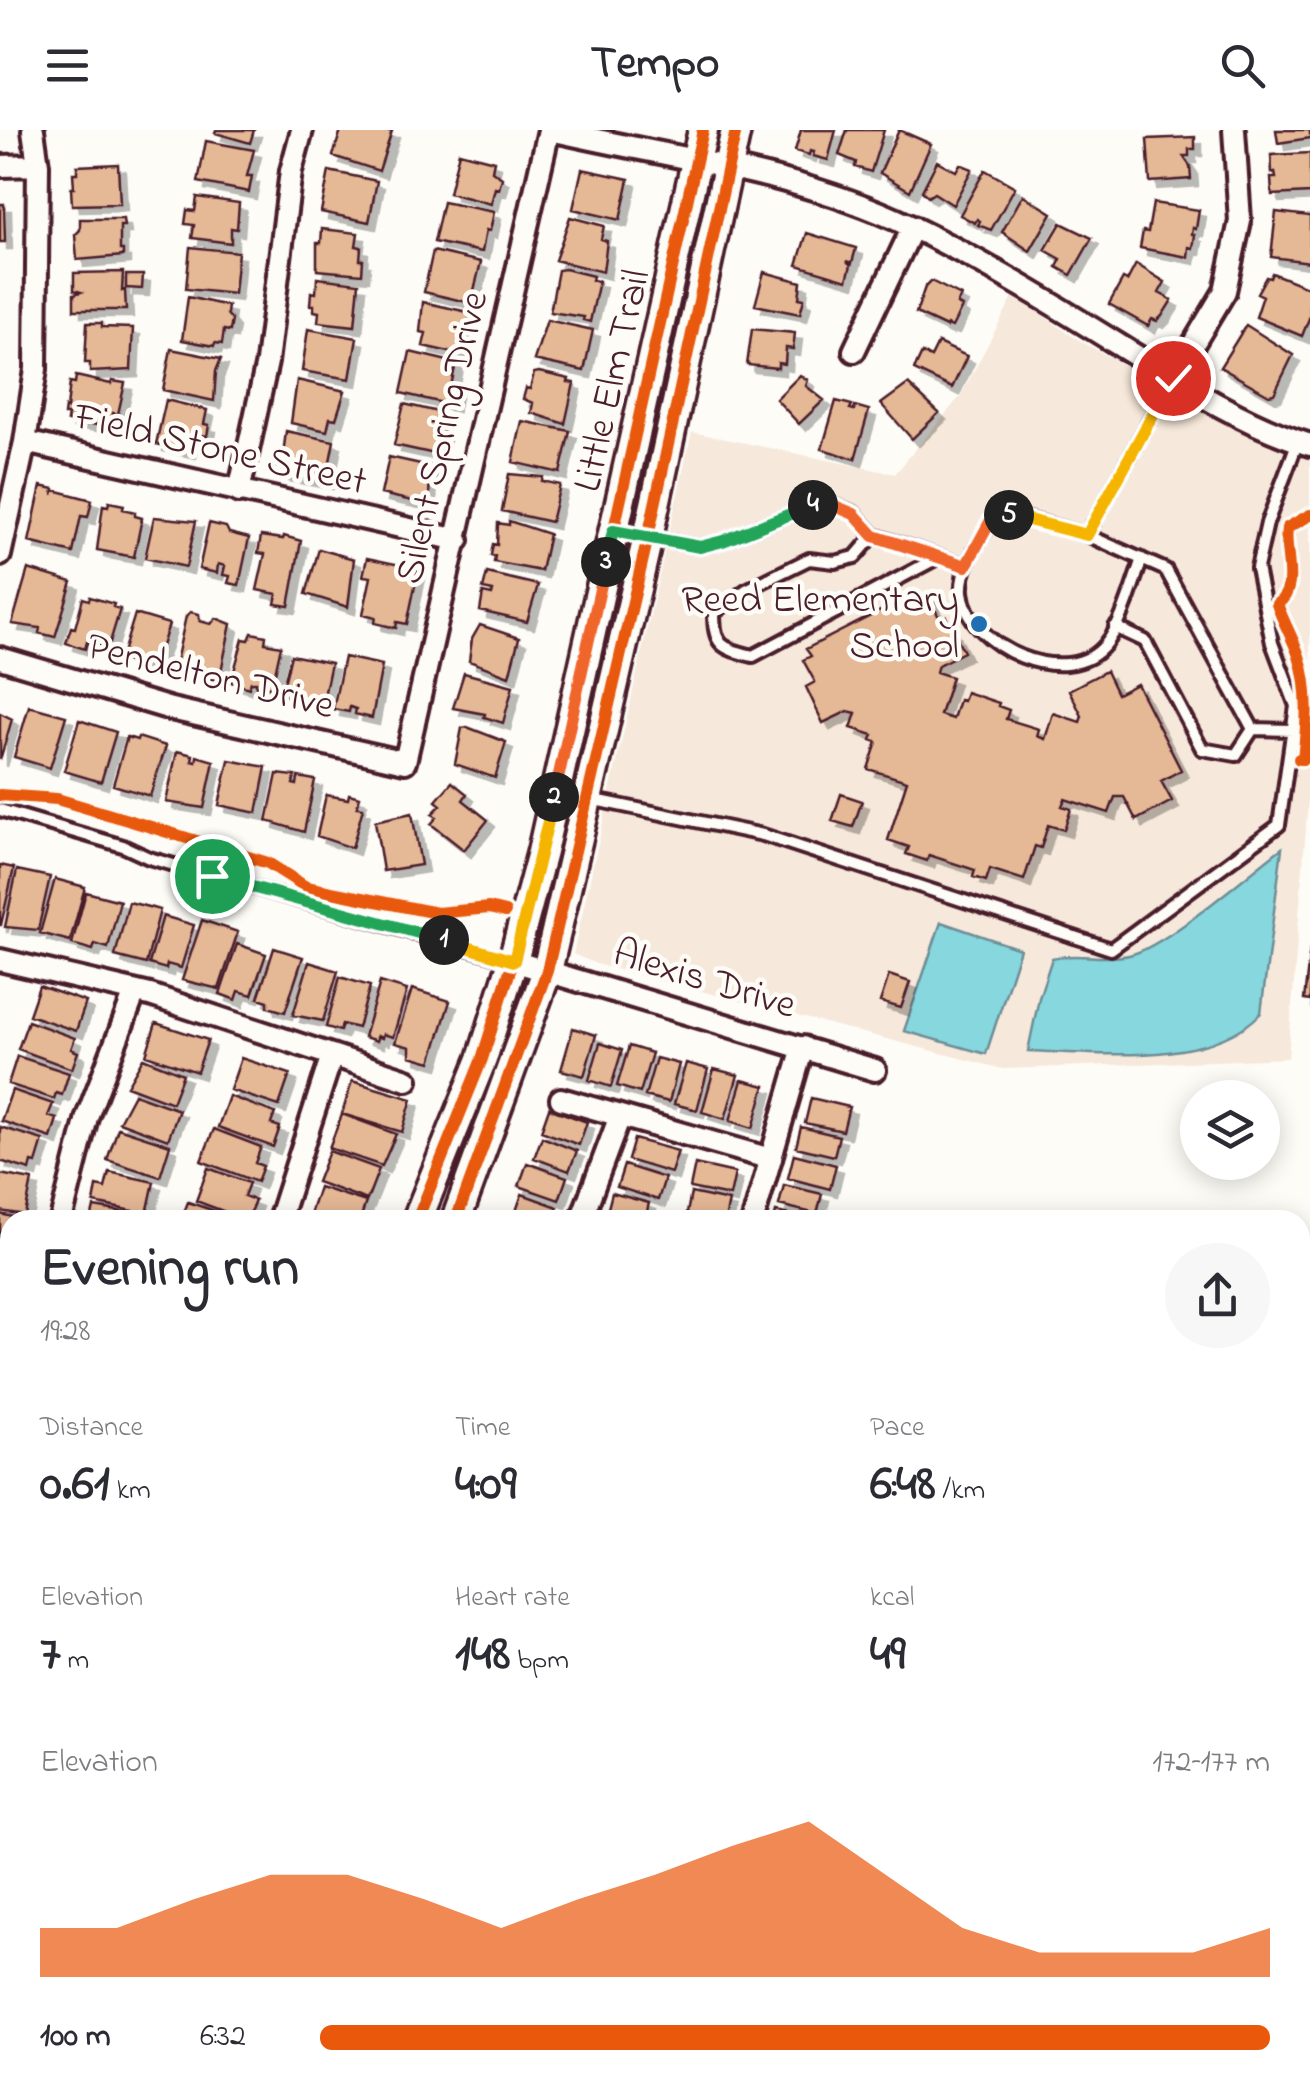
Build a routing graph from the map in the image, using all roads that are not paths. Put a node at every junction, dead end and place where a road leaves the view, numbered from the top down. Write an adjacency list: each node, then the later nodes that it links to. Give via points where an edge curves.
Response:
1 (33, 130): 9 (street)
2 (302, 130): 16 (street, via 268,362)
3 (550, 130): 7 (street); 21 (street, Silent Spring Drive)
4 (703, 130): 7 (street, Little Elm Trail)
5 (736, 130): 10 (street, Little Elm Trail)
6 (1234, 130): 13 (street, via 1240,221 1225,291)
7 (696, 162): 10 (street); 17 (street, Little Elm Trail)
8 (0, 166): 9 (street)
9 (38, 166): 14 (street, via 36,369)
10 (726, 168): 11 (street, via 832,194); 20 (street, Little Elm Trail)
11 (913, 228): 12 (street); 13 (street)
12 (854, 351)
13 (1173, 378): 15 (street, via 1252,423); 18 (lane)
14 (25, 442): 16 (street, Field Stone Street); 22 (street)
15 (1304, 443): 29 (lane, via 1268,523 1257,568 1272,643 1296,706)
16 (239, 492): 21 (street, Field Stone Street)
17 (613, 531): 20 (lane); 34 (street, Little Elm Trail)
18 (1087, 535): 24 (lane); 25 (lane, via 1010,514 990,522)
19 (874, 536): 20 (lane, via 854,514 823,501 700,547); 23 (lane); 23 (lane, via 855,557 809,558 746,590 714,613 714,635 726,649 754,656)
20 (648, 537): 31 (street, Little Elm Trail)
21 (458, 540): 30 (street, Silent Spring Drive)
22 (0, 555)
23 (939, 557): 25 (lane)
24 (1142, 559): 26 (lane); 28 (lane, via 1166,570)
25 (966, 566): 26 (lane, via 962,590 969,618 1010,652 1074,666 1106,646)
26 (1115, 627): 28 (lane, via 1145,641 1202,749 1236,756)
27 (0, 658): 30 (street, Pendelton Drive, via 172,709)
28 (1253, 729): 29 (lane)
29 (1293, 730): 31 (lane, via 1279,824 1111,949 763,835)
30 (405, 762)
31 (588, 798): 35 (street, Little Elm Trail)
32 (0, 810): 34 (lane)
33 (0, 960): 36 (street)
34 (514, 961): 35 (street, Alexis Drive); 46 (street, Little Elm Trail)
35 (547, 971): 37 (street, Alexis Drive); 47 (street, Little Elm Trail)
36 (136, 992): 38 (street); 44 (street, via 87,1117)
37 (804, 1047): 39 (street, Alexis Drive); 43 (street)
38 (332, 1055): 40 (street); 45 (street)
39 (874, 1070)
40 (407, 1080)
41 (561, 1099): 42 (street)
42 (620, 1116): 43 (street); 48 (street)
43 (771, 1160): 49 (street)
44 (64, 1210)
45 (281, 1210)
46 (422, 1210)
47 (460, 1210)
48 (585, 1210)
49 (756, 1210)

